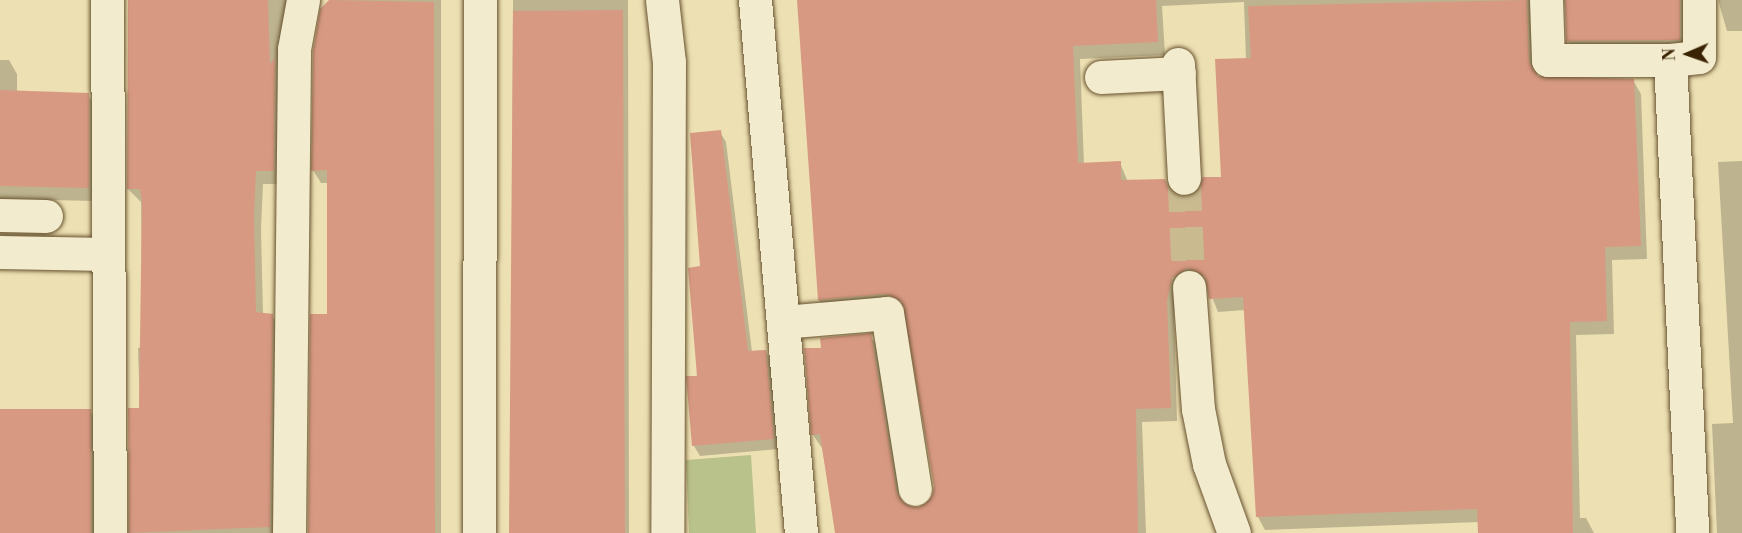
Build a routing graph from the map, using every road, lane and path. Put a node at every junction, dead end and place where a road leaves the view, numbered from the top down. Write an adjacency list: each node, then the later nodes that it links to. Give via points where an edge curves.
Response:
1 (107, 0): 14 (street)
2 (303, 0): 19 (street, via 294,49)
3 (480, 0): 20 (street)
4 (662, 0): 21 (street, via 669,62)
5 (755, 0): 16 (street)
6 (1546, 0): 8 (street, via 1548,60)
7 (1700, 0): 8 (street, via 1699,57)
8 (1670, 60): 24 (street)
9 (1101, 77): 10 (street, via 1179,69)
10 (1184, 178)
11 (0, 215): 12 (street)
12 (46, 216)
13 (0, 252): 14 (street)
14 (106, 254): 18 (street)
15 (1189, 287): 23 (street, via 1198,409 1209,464)
16 (783, 322): 17 (street, via 887,313); 22 (street)
17 (915, 489)
18 (110, 533)
19 (289, 533)
20 (479, 533)
21 (667, 533)
22 (801, 533)
23 (1234, 533)
24 (1692, 533)

